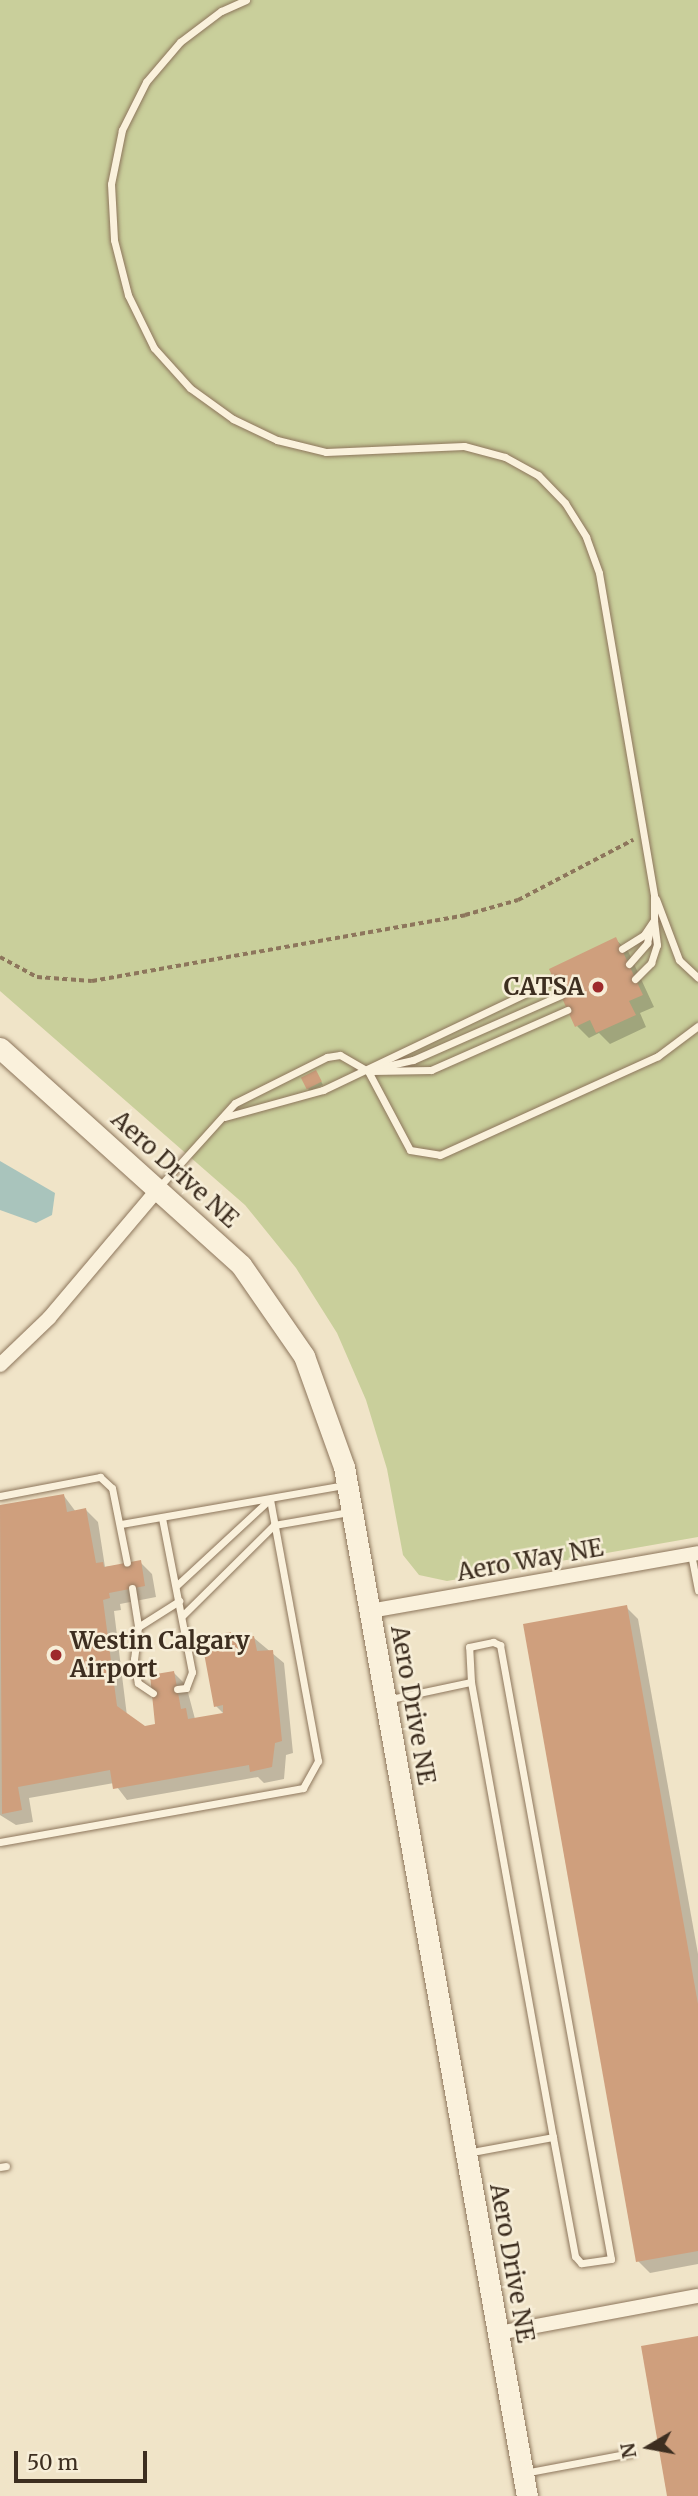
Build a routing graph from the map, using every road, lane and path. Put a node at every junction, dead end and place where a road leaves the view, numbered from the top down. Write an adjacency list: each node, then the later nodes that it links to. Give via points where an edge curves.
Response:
1 (246, 0): 2 (lane, via 221,11 180,42 146,82 122,130 111,184 114,240 128,295 154,348 190,388 244,425 277,440 326,452 464,446 505,457 538,475 586,537 598,573)
2 (644, 834): 3 (lane); 6 (path, via 518,900 465,915 92,981 37,977)
3 (654, 896): 4 (lane); 8 (lane, via 679,960)
4 (652, 923): 5 (lane, via 644,935); 7 (lane, via 647,943); 9 (lane, via 657,945 651,964)
5 (622, 949)
6 (0, 957)
7 (629, 964)
8 (696, 978)
9 (635, 979)
10 (554, 980): 15 (lane)
11 (561, 995): 15 (lane, via 414,1060)
12 (567, 1010): 15 (lane, via 431,1070)
13 (698, 1026): 15 (lane, via 658,1056 440,1155 411,1150)
14 (0, 1048): 17 (street, Aero Drive NE)
15 (368, 1071): 16 (lane, via 291,1102 231,1114); 16 (lane, via 340,1055 327,1057 256,1090)
16 (215, 1122): 17 (lane)
17 (159, 1188): 18 (street, via 49,1318); 19 (street, Aero Drive NE, via 241,1265 304,1356)
18 (0, 1365)
19 (348, 1485): 21 (lane); 22 (street, Aero Drive NE)
20 (0, 1496): 24 (lane, via 100,1477 112,1488)
21 (270, 1499): 23 (lane); 25 (lane); 28 (lane)
22 (352, 1511): 25 (lane); 32 (street, Aero Drive NE)
23 (163, 1518): 24 (lane); 28 (lane)
24 (121, 1524): 27 (lane)
25 (274, 1525): 33 (lane); 39 (lane, via 318,1761 303,1788)
26 (695, 1554): 30 (lane); 32 (street, Aero Way NE)
27 (127, 1563)
28 (176, 1586): 31 (lane)
29 (132, 1588): 34 (lane)
30 (698, 1590)
31 (179, 1601): 33 (lane); 34 (lane)
32 (370, 1611): 38 (street, Aero Drive NE)
33 (182, 1616): 36 (lane, via 192,1672 186,1688)
34 (138, 1627): 37 (lane, via 134,1659 138,1683)
35 (471, 1682): 38 (lane); 40 (lane); 40 (lane, via 468,1647 500,1645 611,2259 581,2263 575,2256)
36 (177, 1689)
37 (153, 1693)
38 (386, 1700): 41 (street, Aero Drive NE)
39 (0, 1842)
40 (553, 2137): 41 (lane)
41 (466, 2154): 43 (street, Aero Drive NE)
42 (698, 2296): 43 (street)
43 (498, 2333): 45 (street, Aero Drive NE)
44 (631, 2453): 45 (lane)
45 (523, 2473): 46 (street, Aero Drive NE)
46 (527, 2496)

